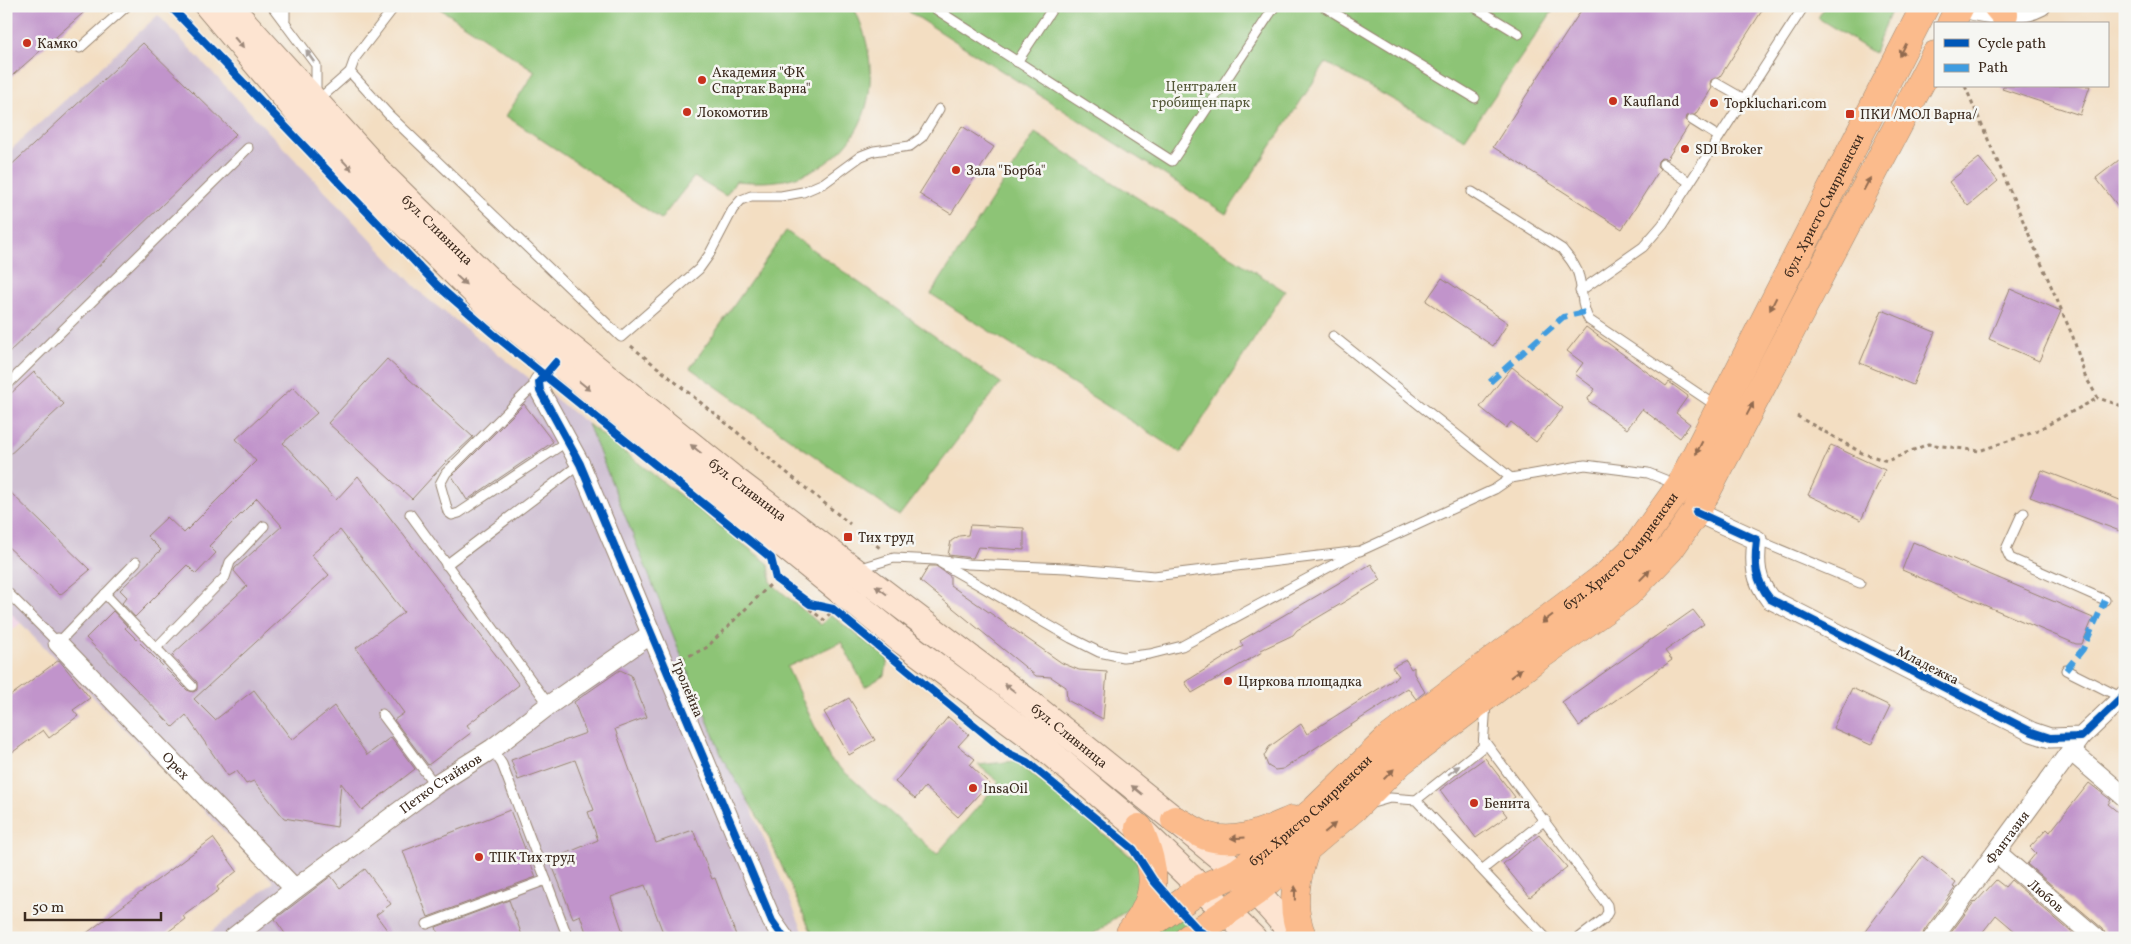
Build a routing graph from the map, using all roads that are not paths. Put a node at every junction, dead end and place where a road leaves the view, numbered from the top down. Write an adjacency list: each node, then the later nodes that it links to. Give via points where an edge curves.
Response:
1 (127, 6): 20 (lane)
2 (208, 6): 37 (main road, бул. Сливница, one-way to 37, via 300,115 369,189 465,284)
3 (229, 6): 27 (main road, бул. Сливница)
4 (272, 6): 17 (lane)
5 (285, 6): 17 (lane)
6 (395, 6): 23 (lane, via 355,58)
7 (931, 6): 22 (lane)
8 (1054, 6): 22 (lane)
9 (1275, 6): 22 (lane, via 1172,161)
10 (1323, 6): 25 (lane)
11 (1473, 6): 19 (lane)
12 (1804, 6): 26 (lane)
13 (1924, 6): 40 (main road, бул. Христо Смирненски, one-way to 40)
14 (1959, 6): 16 (street); 18 (main road)
15 (2040, 6): 16 (street, via 2020,13)
16 (2001, 10)
17 (285, 20): 27 (lane, one-way to 17, via 316,65)
18 (1952, 22)
19 (1518, 34)
20 (80, 48)
21 (1934, 57): 45 (main road, бул. Христо Смирненски, one-way to 21)
22 (1017, 62)
23 (350, 72): 27 (lane); 28 (lane, via 389,115 621,337 699,269 741,200 751,196 803,192 824,183 861,156 910,146 922,137)
24 (1716, 82): 26 (lane)
25 (1475, 98)
26 (1744, 99): 30 (lane)
27 (315, 103): 54 (main road, бул. Сливница, one-way to 27, via 731,477 500,291 381,174)
28 (939, 109)
29 (1692, 120): 30 (lane)
30 (1719, 137): 33 (lane)
31 (248, 148): 39 (lane)
32 (1663, 164): 33 (lane)
33 (1689, 182): 35 (lane, via 1663,224 1643,248)
34 (1472, 192): 35 (lane, via 1562,250 1579,276)
35 (1580, 291): 40 (lane, via 1589,320)
36 (1334, 336): 43 (lane)
37 (556, 362): 38 (street); 78 (main road, бул. Сливница, one-way to 78, via 897,637 1033,738)
38 (539, 384): 41 (street, Тролейна); 41 (lane, via 530,388 446,473 440,484 448,512 452,515 459,513)
39 (6, 386)
40 (1720, 408): 44 (main road, бул. Христо Смирненски, one-way to 44)
41 (566, 442): 42 (street, Тролейна)
42 (580, 464): 53 (lane); 59 (street, Тролейна)
43 (1511, 478): 44 (lane, via 1585,465 1648,473); 50 (lane, via 1495,489)
44 (1680, 486): 75 (main road, бул. Христо Смирненски, one-way to 75, via 1637,546 1608,574 1387,740)
45 (1696, 512): 49 (street); 64 (main road, бул. Христо Смирненски, one-way to 45, via 1627,594 1670,549)
46 (2024, 513): 58 (lane, via 2006,549 2010,558)
47 (410, 514): 53 (lane)
48 (264, 526): 61 (lane, via 230,562 226,577)
49 (1757, 540): 55 (lane); 69 (street, Младежка, via 1756,572 1760,586 1770,598 2032,732)
50 (1360, 551): 51 (lane, via 1154,576); 51 (lane, via 1182,646 1150,654 1123,656 1099,652 1071,638)
51 (936, 560): 54 (lane, via 894,558)
52 (136, 562): 57 (lane)
53 (446, 565): 66 (lane)
54 (854, 570): 76 (main road, бул. Сливница, one-way to 54, via 1023,698)
55 (1860, 583)
56 (6, 590): 60 (lane)
57 (105, 594): 60 (lane); 61 (lane)
58 (2106, 600)
59 (651, 634): 66 (street, Петко Стайнов); 88 (street, Тролейна)
60 (58, 643): 85 (street, Орех)
61 (156, 648): 63 (lane)
62 (2066, 670): 65 (lane)
63 (192, 686)
64 (1486, 696): 68 (lane); 74 (main road, бул. Христо Смирненски, one-way to 64, via 1400,762)
65 (2123, 696): 69 (street)
66 (549, 705): 70 (street, Петко Стайнов)
67 (382, 714): 71 (lane)
68 (1485, 742): 73 (lane, one-way to 68, via 1483,747); 77 (lane)
69 (2076, 744): 72 (street); 80 (street, Фантазия)
70 (492, 749): 71 (street, Петко Стайнов); 82 (lane, via 502,764)
71 (435, 785): 85 (street, Петко Стайнов)
72 (2125, 797)
73 (1416, 800): 74 (lane, via 1390,798); 81 (lane)
74 (1354, 808): 79 (main road, бул. Христо Смирненски, one-way to 74)
75 (1316, 809): 76 (main road, one-way to 76, via 1237,839 1207,836); 83 (main road, бул. Христо Смирненски)
76 (1175, 820): 83 (main road, бул. Сливница)
77 (1545, 820): 81 (lane); 98 (lane, via 1607,905 1604,919)
78 (1139, 828): 84 (main road, бул. Сливница); 92 (main road, via 1153,867 1152,892 1142,918)
79 (1306, 848): 83 (main road, бул. Христо Смирненски); 96 (main road, one-way to 79, via 1295,921 1295,887)
80 (1997, 853): 99 (street, Фантазия); 100 (street, Любов)
81 (1483, 869): 97 (lane)
82 (546, 880): 87 (lane); 90 (lane)
83 (1247, 882): 84 (main road, бул. Христо Смирненски); 86 (main road, бул. Христо Смирненски); 95 (main road, бул. Сливница)
84 (1202, 888): 86 (main road, бул. Сливница); 92 (main road, бул. Христо Смирненски)
85 (295, 889): 89 (street, Петко Стайнов)
86 (1226, 912): 93 (main road, бул. Христо Смирненски); 94 (main road, бул. Сливница)
87 (427, 924)
88 (773, 929): 91 (street, Тролейна)
89 (233, 938)
90 (568, 938)
91 (784, 938)
92 (1128, 938)
93 (1189, 938)
94 (1253, 938)
95 (1297, 938)
96 (1303, 938)
97 (1546, 938)
98 (1579, 938)
99 (1933, 938)
100 (2096, 938)

